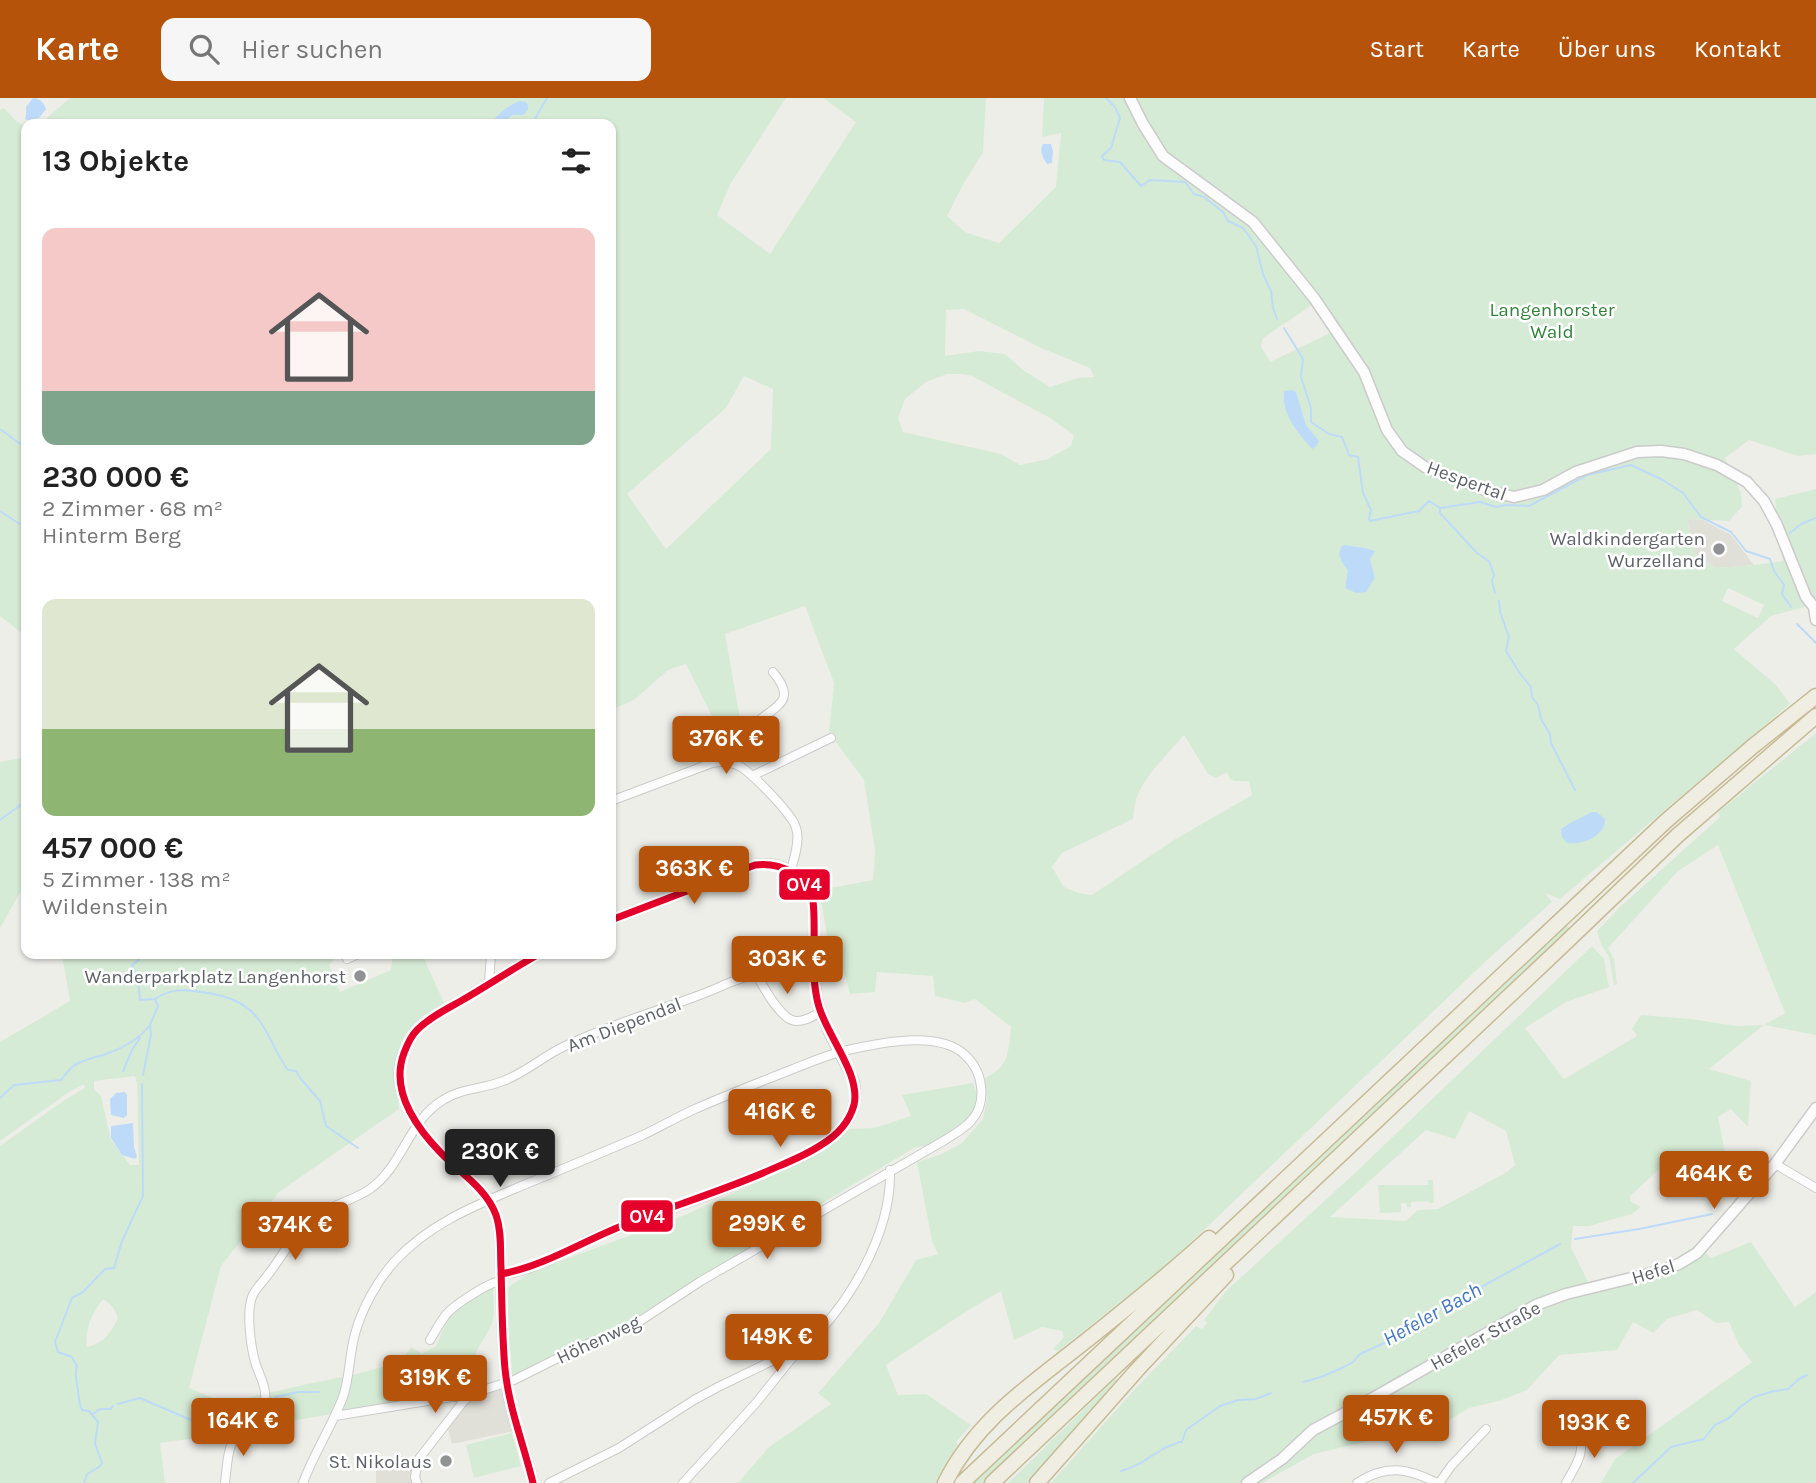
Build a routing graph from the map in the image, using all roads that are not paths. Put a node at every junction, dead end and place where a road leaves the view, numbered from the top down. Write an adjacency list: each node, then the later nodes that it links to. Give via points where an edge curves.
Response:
1 (1130, 98): 2 (main road, Hespertal, via 1163,156 1253,222 1314,298 1364,372 1387,430 1402,451 1425,467 1514,497 1637,453 1684,454 1717,465 1747,482 1764,501 1806,597)
2 (1815, 605): 3 (main road)
3 (1816, 620)
4 (773, 672): 8 (street, via 783,685 780,705 750,729)
5 (1816, 696): 22 (highway, via 1631,853)
6 (1816, 716): 25 (highway, via 1644,866)
7 (831, 738): 9 (street)
8 (733, 763): 9 (street); 10 (street, via 712,763)
9 (752, 776): 11 (street, via 795,824 798,835)
10 (616, 799)
11 (791, 870): 12 (street, via 755,865); 16 (street, via 805,884 814,904 815,980)
12 (616, 918)
13 (491, 959): 15 (street)
14 (531, 959): 15 (street)
15 (489, 984): 19 (street, via 418,1029 407,1045 400,1085)
16 (821, 1012): 17 (street); 19 (street, Am Diependal, via 804,1020 788,1019 757,974 747,976 570,1044 503,1081 452,1095)
17 (840, 1052): 21 (street, Höhenweg, via 880,1043 934,1042 959,1049 977,1070 981,1100 970,1123); 24 (street, via 729,1094); 26 (street, via 854,1082 854,1107 844,1126 825,1143 728,1188)
18 (1816, 1108): 20 (main road, Hefel)
19 (417, 1123): 24 (street); 36 (street, via 388,1173 369,1190 312,1219 253,1296 249,1311 253,1355 266,1397 263,1407 233,1439)
20 (1775, 1164): 23 (street); 27 (main road, Hefel, via 1697,1253 1660,1271)
21 (890, 1170): 29 (street, via 879,1231 862,1271 837,1311); 30 (street, Höhenweg, via 634,1325)
22 (1294, 1171): 35 (highway, via 1261,1192 1152,1288 988,1420); 42 (highway)
23 (1816, 1188)
24 (489, 1200): 26 (street, via 498,1222); 32 (street, via 436,1226 383,1276 355,1334)
25 (1279, 1213): 43 (highway); 44 (highway, via 1274,1225 1192,1309)
26 (501, 1277): 28 (street, via 446,1314); 30 (street)
27 (1588, 1289): 45 (main road, Hefeler Straße, via 1536,1305 1313,1430 1282,1460)
28 (430, 1340)
29 (798, 1351): 40 (street, via 718,1387 619,1448); 41 (street)
30 (506, 1382): 31 (street, Höhenweg); 39 (street)
31 (471, 1394): 32 (street, Höhenweg); 38 (street, via 418,1460)
32 (336, 1413): 37 (street)
33 (1580, 1428): 48 (street, via 1583,1446)
34 (1486, 1429): 47 (street)
35 (948, 1476)
36 (225, 1483)
37 (303, 1483)
38 (417, 1483)
39 (533, 1483)
40 (549, 1483)
41 (684, 1483)
42 (961, 1483)
43 (992, 1483)
44 (1037, 1483)
45 (1247, 1483)
46 (1357, 1483): 47 (street, via 1378,1472 1401,1470)
47 (1438, 1483)
48 (1566, 1483)

